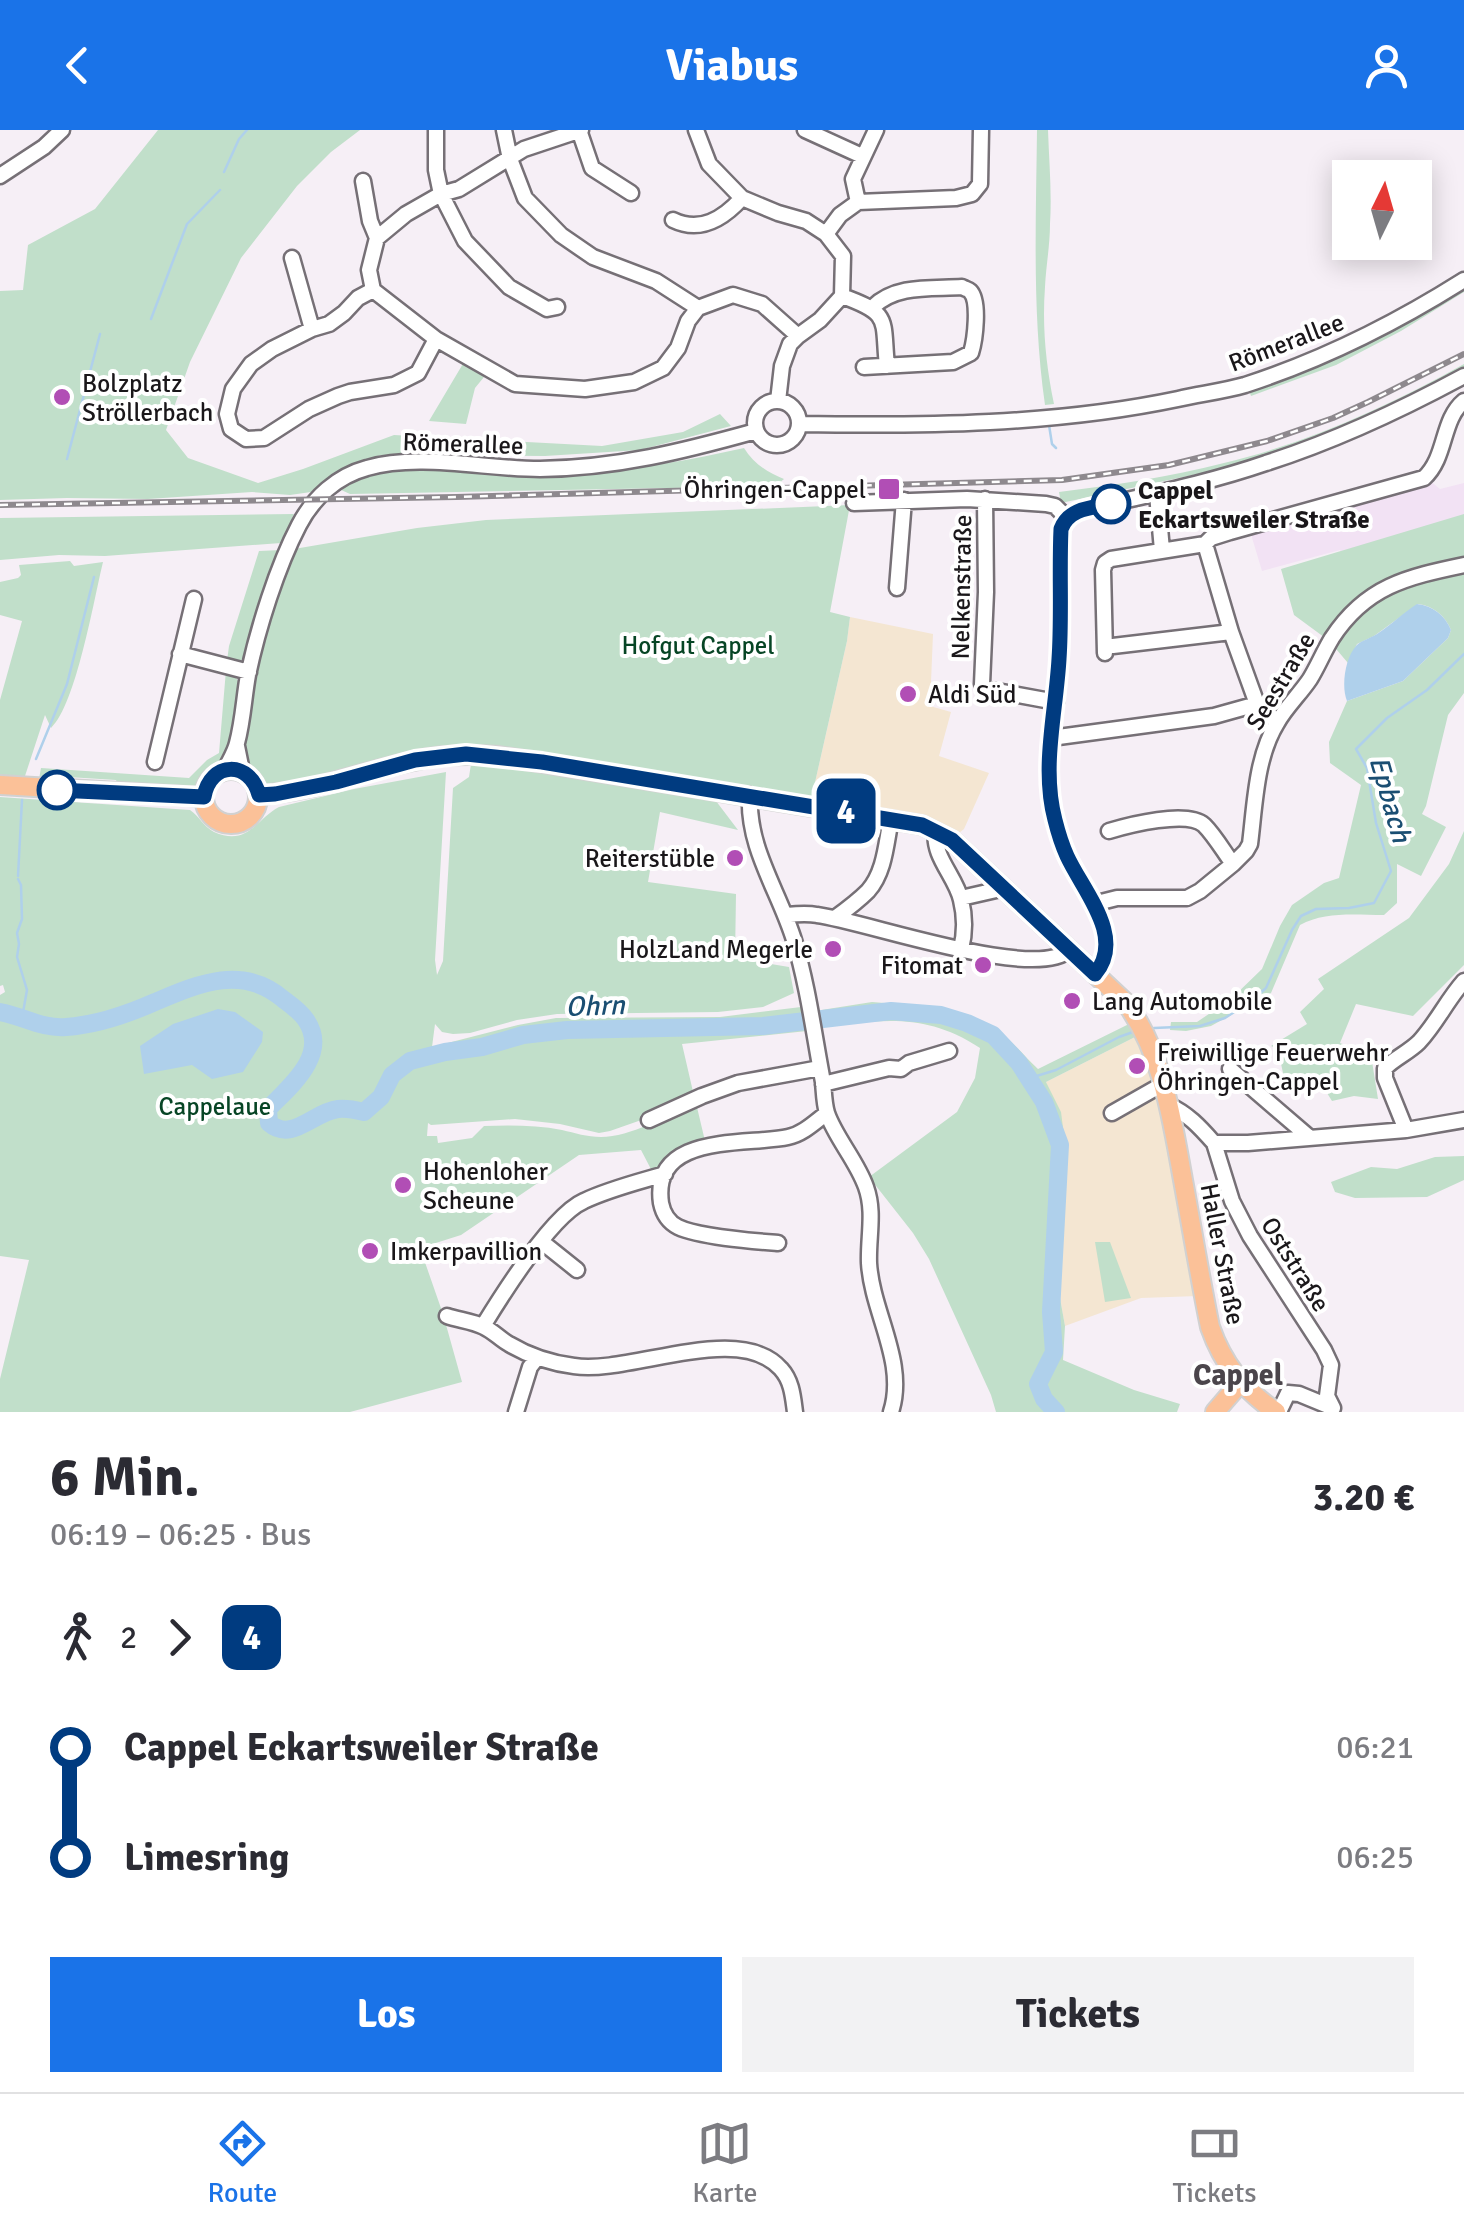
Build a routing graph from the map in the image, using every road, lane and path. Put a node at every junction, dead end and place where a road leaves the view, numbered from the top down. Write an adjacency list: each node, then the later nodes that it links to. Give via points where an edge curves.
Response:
1 (62, 130): 11 (street)
2 (436, 130): 14 (street)
3 (504, 130): 10 (street)
4 (580, 130): 10 (street); 13 (street, via 592,168)
5 (696, 130): 15 (street, via 708,164)
6 (806, 130): 9 (street)
7 (876, 130): 9 (street)
8 (981, 130): 16 (street, via 980,184 972,194)
9 (862, 156): 16 (street, via 853,180)
10 (510, 159): 14 (street); 26 (street, via 525,198 561,235)
11 (0, 176)
12 (363, 180): 19 (street)
13 (631, 193)
14 (441, 194): 19 (street); 24 (street, via 465,241 509,287 547,310)
15 (742, 198): 17 (street, via 727,215 700,226); 18 (street)
16 (858, 202): 18 (street)
17 (673, 220)
18 (826, 234): 23 (street, via 842,256)
19 (377, 238): 22 (street, via 369,270)
20 (292, 258): 27 (street)
21 (1464, 280): 35 (street, Römerallee, via 1397,321 1244,385 1131,409 1000,422)
22 (374, 290): 27 (street); 29 (street)
23 (842, 296): 25 (street); 28 (street)
24 (557, 307)
25 (872, 307): 30 (street, via 885,330); 30 (street, via 898,291 962,287 975,300 971,352 953,362)
26 (698, 308): 28 (street, via 732,295 762,304); 29 (street, via 663,368 634,382 585,389 515,384)
27 (312, 329): 29 (street, via 251,364 233,389 231,429 246,439 264,438 338,396 394,385 418,373)
28 (798, 336): 33 (street, via 782,366)
29 (436, 339)
30 (888, 366): 31 (street)
31 (864, 367)
32 (1464, 376): 37 (street, via 1269,463)
33 (778, 400): 35 (street, via 794,408); 36 (street, via 761,408)
34 (1464, 401): 42 (street, via 1424,478)
35 (800, 424): 36 (street, via 794,439 779,446)
36 (756, 432): 49 (street, Römerallee, via 622,462 540,469 409,462 342,478 320,494 292,540)
37 (1156, 494): 41 (street); 43 (street)
38 (984, 499): 39 (street); 41 (street, Nelkenstraße, via 1046,504); 50 (street, Nelkenstraße, via 982,684)
39 (904, 500): 40 (street); 45 (street)
40 (854, 502)
41 (1066, 517): 50 (street)
42 (1204, 544): 43 (street); 47 (street)
43 (1162, 550): 47 (street, via 1105,563 1106,649)
44 (1464, 566): 52 (street, Seestraße, via 1400,581 1364,602 1346,618)
45 (897, 588)
46 (194, 599): 48 (street)
47 (1231, 632): 51 (street)
48 (180, 654): 49 (street); 54 (street)
49 (249, 672): 55 (street, Römerallee)
50 (1056, 702): 53 (street)
51 (1257, 704): 52 (street); 53 (street)
52 (1277, 722): 63 (street, Seestraße, via 1261,764 1250,844)
53 (1052, 738): 66 (street, via 1055,821)
54 (154, 762)
55 (234, 771): 57 (main road, via 254,781); 59 (main road, via 210,780)
56 (0, 786): 59 (main road)
57 (259, 795): 58 (main road, Haller Straße, via 466,754); 59 (main road, via 255,812 232,824 216,820)
58 (750, 795): 60 (main road, Haller Straße); 67 (street, via 751,830)
59 (204, 797)
60 (891, 819): 62 (main road, Haller Straße); 68 (street, via 877,877)
61 (1109, 831): 63 (street, via 1196,820)
62 (936, 832): 64 (main road, Haller Straße); 65 (street, via 936,848)
63 (1233, 864): 66 (street, Seestraße, via 1187,898)
64 (1004, 888): 65 (street); 70 (main road, Haller Straße)
65 (961, 898): 69 (street)
66 (1093, 904): 71 (street, via 1106,951)
67 (786, 915): 68 (street); 74 (street)
68 (835, 918): 69 (street)
69 (961, 949): 70 (street, via 1050,959)
70 (1069, 950): 71 (main road, Haller Straße)
71 (1095, 974): 77 (main road, Haller Straße, via 1135,1015)
72 (1463, 982): 83 (street, via 1430,1030 1385,1068)
73 (949, 1051): 76 (street)
74 (820, 1068): 76 (street); 81 (street, via 738,1083)
75 (1230, 1069): 84 (street)
76 (823, 1084): 79 (street)
77 (1163, 1084): 78 (main road, Haller Straße); 80 (street)
78 (1168, 1105): 85 (street); 93 (main road, Haller Straße, via 1210,1326)
79 (827, 1112): 86 (street, via 791,1137 696,1148); 98 (street, via 867,1188 873,1293 893,1357)
80 (1112, 1113)
81 (649, 1120)
82 (1464, 1120): 83 (street)
83 (1406, 1130): 84 (street)
84 (1309, 1137): 85 (street)
85 (1214, 1143): 95 (street, Oststraße, via 1250,1236 1331,1364 1327,1396)
86 (665, 1174): 87 (street, via 581,1202); 88 (street, via 661,1205 675,1226)
87 (542, 1242): 89 (street); 91 (street)
88 (778, 1243)
89 (577, 1270)
90 (446, 1316): 91 (street)
91 (482, 1326): 92 (street)
92 (537, 1358): 96 (street); 97 (street, via 585,1368 698,1350 747,1351 781,1368)
93 (1240, 1383): 94 (main road, Haller Straße); 99 (main road)
94 (1273, 1409): 95 (street, Oststraße, via 1274,1392 1300,1394)
95 (1335, 1410)
96 (516, 1412)
97 (795, 1412)
98 (891, 1412)
99 (1215, 1412)

